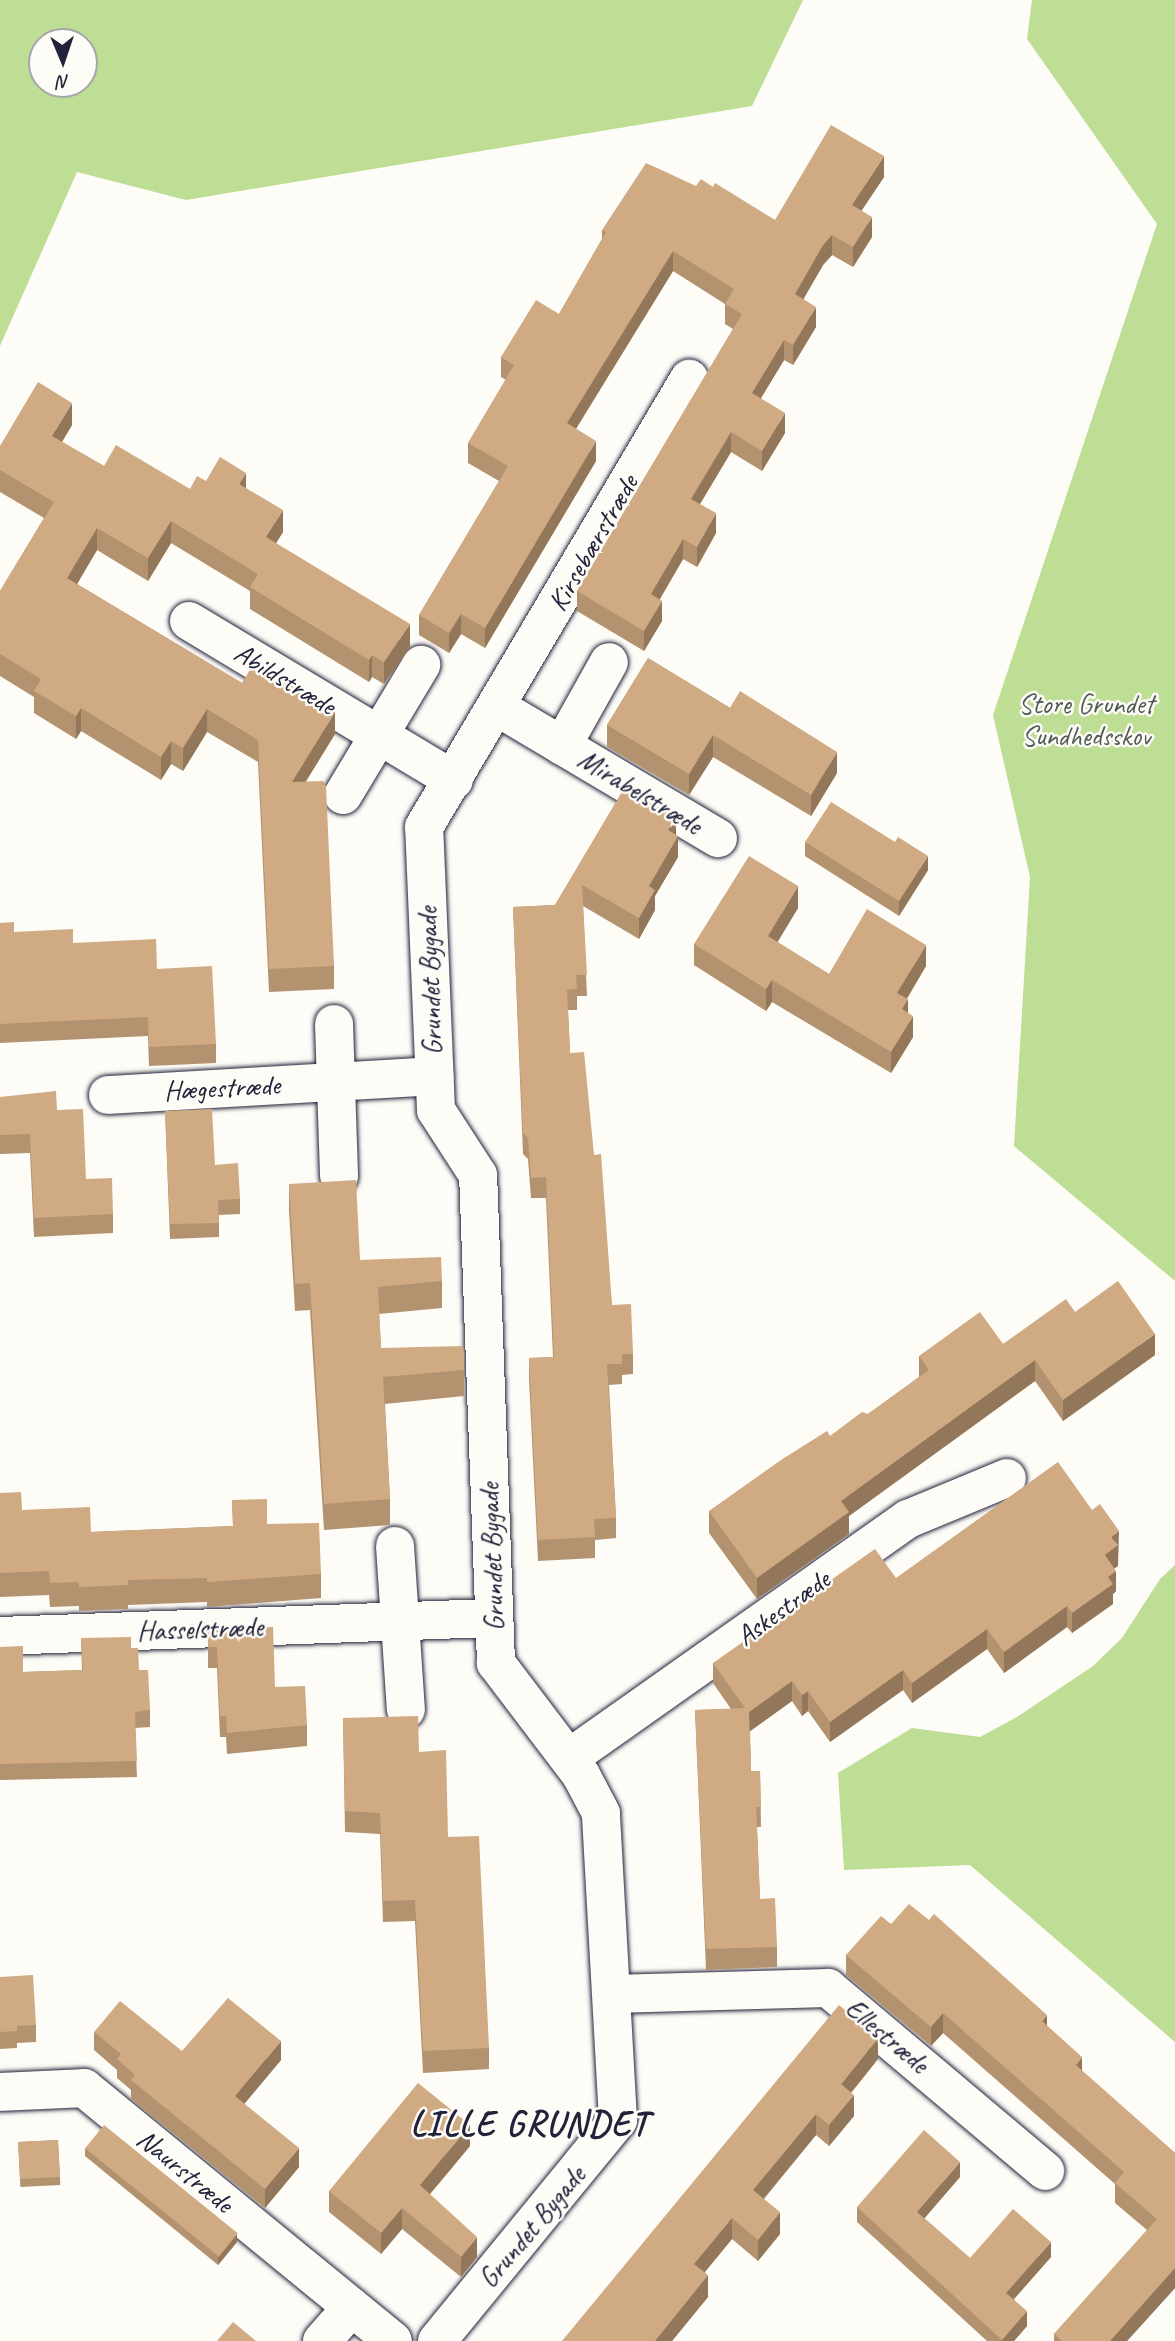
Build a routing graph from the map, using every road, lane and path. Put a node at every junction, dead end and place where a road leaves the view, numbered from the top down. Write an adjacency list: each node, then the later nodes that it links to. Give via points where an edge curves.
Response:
1 (689, 379): 5 (street, Kirsebærstræde)
2 (189, 621): 6 (street, Abildstræde)
3 (610, 662): 7 (street, Mirabelstræde)
4 (421, 665): 6 (street)
5 (497, 707): 7 (street, Mirabelstræde); 8 (street, Grundet Bygade)
6 (380, 736): 8 (street, Abildstræde); 9 (street)
7 (562, 746): 10 (street, Mirabelstræde)
8 (454, 780): 12 (street, Grundet Bygade, via 424,827)
9 (343, 795)
10 (718, 838)
11 (334, 1024): 13 (street)
12 (434, 1076): 13 (street, Hægestræde); 18 (street, Grundet Bygade, via 436,1110 478,1175)
13 (336, 1082): 14 (street, Hægestræde); 15 (street)
14 (108, 1095)
15 (338, 1177)
16 (1007, 1478): 22 (street, Askestræde, via 908,1519)
17 (396, 1546): 19 (street)
18 (494, 1618): 19 (street, Hasselstræde); 22 (street, Grundet Bygade, via 496,1663)
19 (401, 1621): 20 (street, Hasselstræde); 21 (street)
20 (0, 1636)
21 (407, 1710)
22 (569, 1758): 23 (street, Grundet Bygade, via 601,1813)
23 (613, 1994): 25 (street, Ellestræde, via 828,1987); 29 (street, Grundet Bygade, via 618,2120)
24 (0, 2092): 26 (street, Naurstræde, via 84,2088)
25 (1045, 2171)
26 (352, 2307): 27 (street); 28 (street, Naurstræde)
27 (323, 2341)
28 (393, 2341)
29 (437, 2341)

